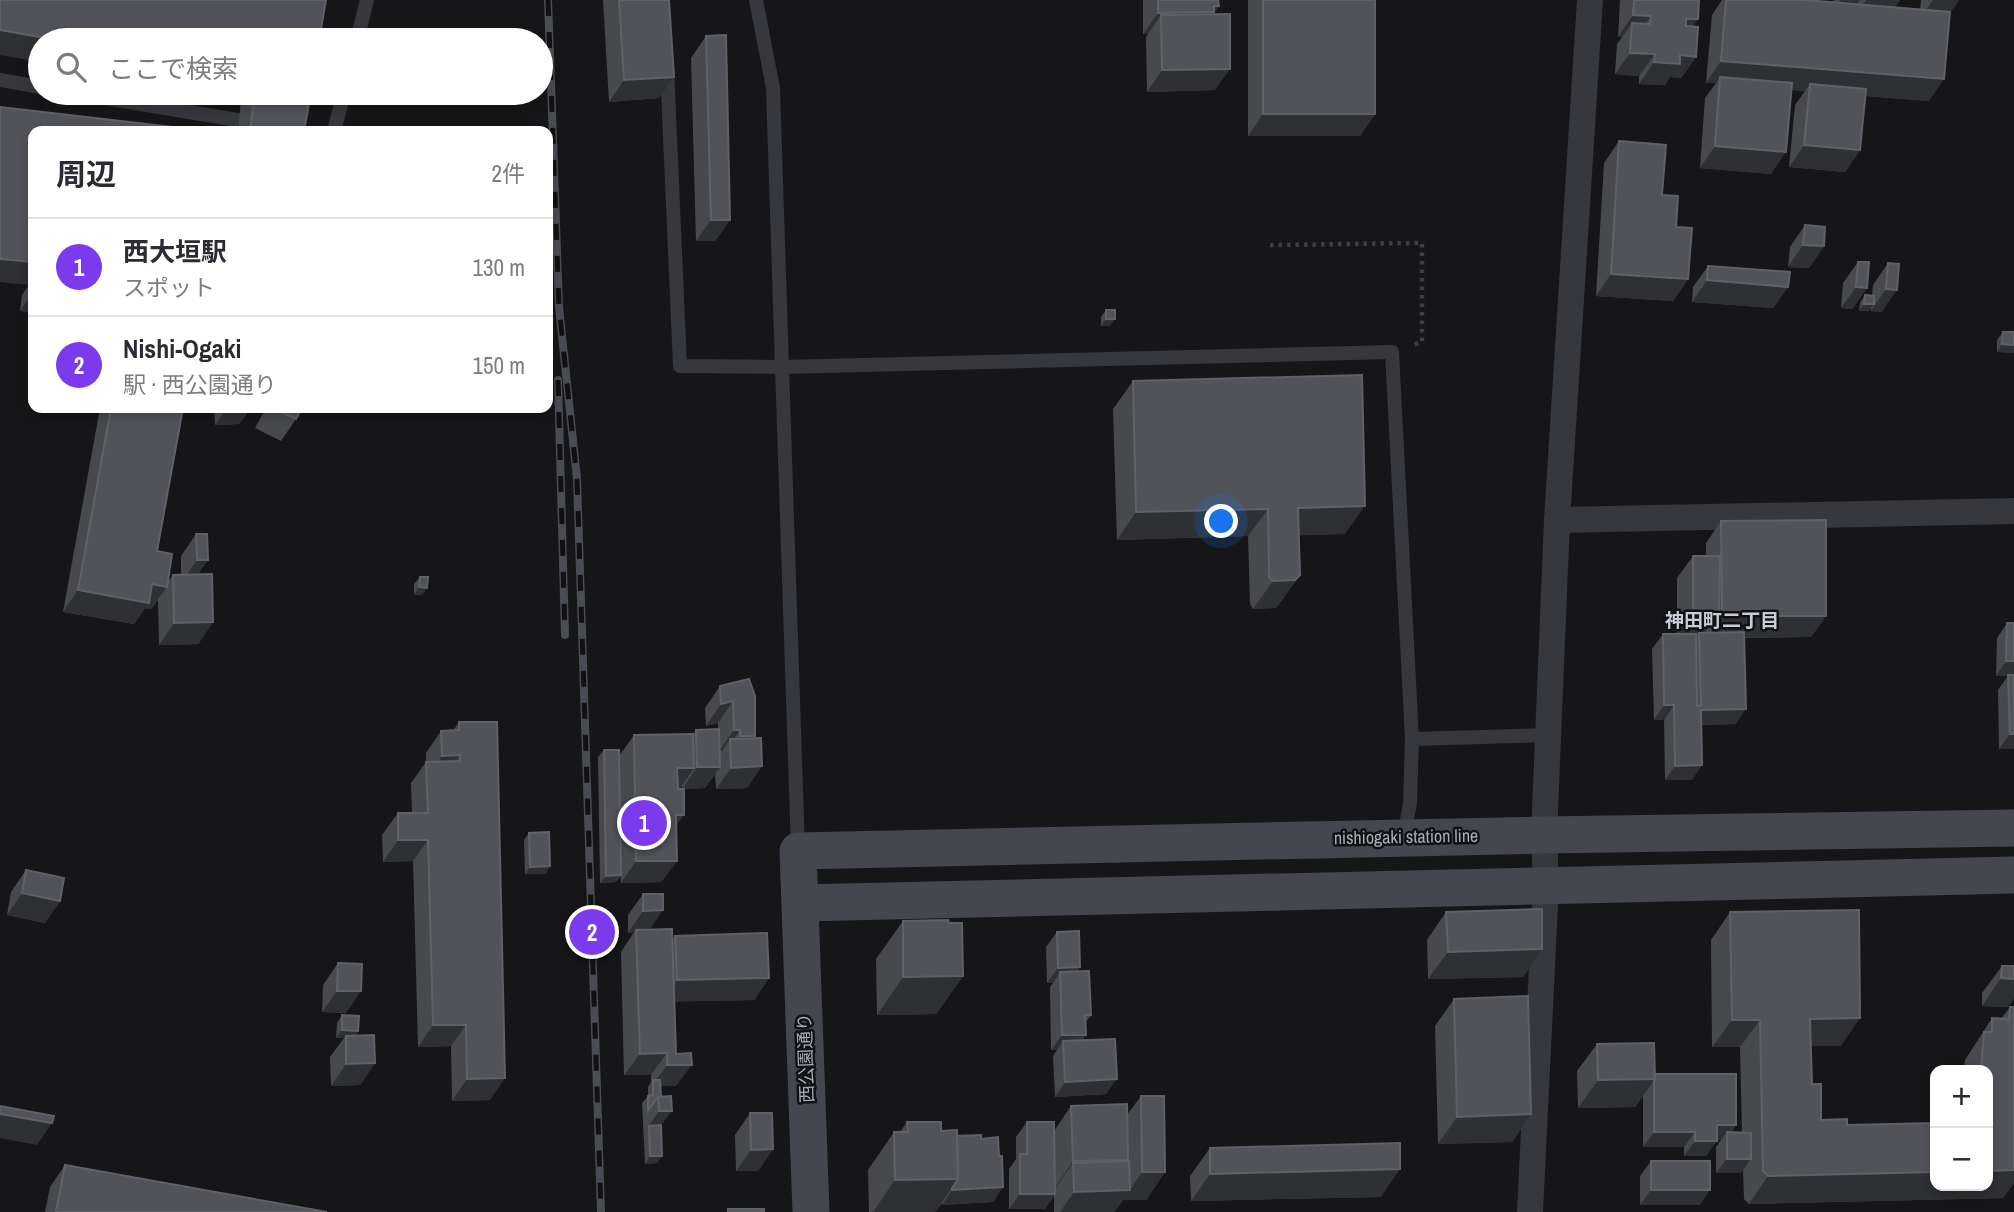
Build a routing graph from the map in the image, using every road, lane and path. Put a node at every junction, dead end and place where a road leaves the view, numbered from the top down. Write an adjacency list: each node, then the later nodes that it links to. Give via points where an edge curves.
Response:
1 (367, 0): 4 (lane)
2 (756, 0): 14 (lane, via 773,88)
3 (1590, 0): 16 (street)
4 (360, 28)
5 (667, 54): 14 (lane, via 680,366)
6 (0, 80): 7 (lane)
7 (28, 85)
8 (146, 105): 10 (lane)
9 (341, 105): 11 (lane)
10 (269, 126)
11 (335, 126)
12 (1270, 245): 13 (path, via 1422,243 1422,342)
13 (1392, 352): 14 (lane); 18 (lane)
14 (782, 368): 22 (lane)
15 (2014, 511): 16 (street)
16 (1557, 520): 17 (street)
17 (1548, 735): 18 (lane); 20 (street)
18 (1412, 739): 21 (lane)
19 (2014, 828): 20 (main road, nishiogaki station line)
20 (1544, 835): 21 (main road, nishiogaki station line); 24 (street)
21 (1404, 837): 22 (main road, nishiogaki station line)
22 (798, 851): 25 (main road, 西公園通り)
23 (2014, 875): 24 (main road)
24 (1546, 884): 25 (main road); 27 (street)
25 (801, 903): 26 (main road, 西公園通り)
26 (811, 1212)
27 (1530, 1212)

